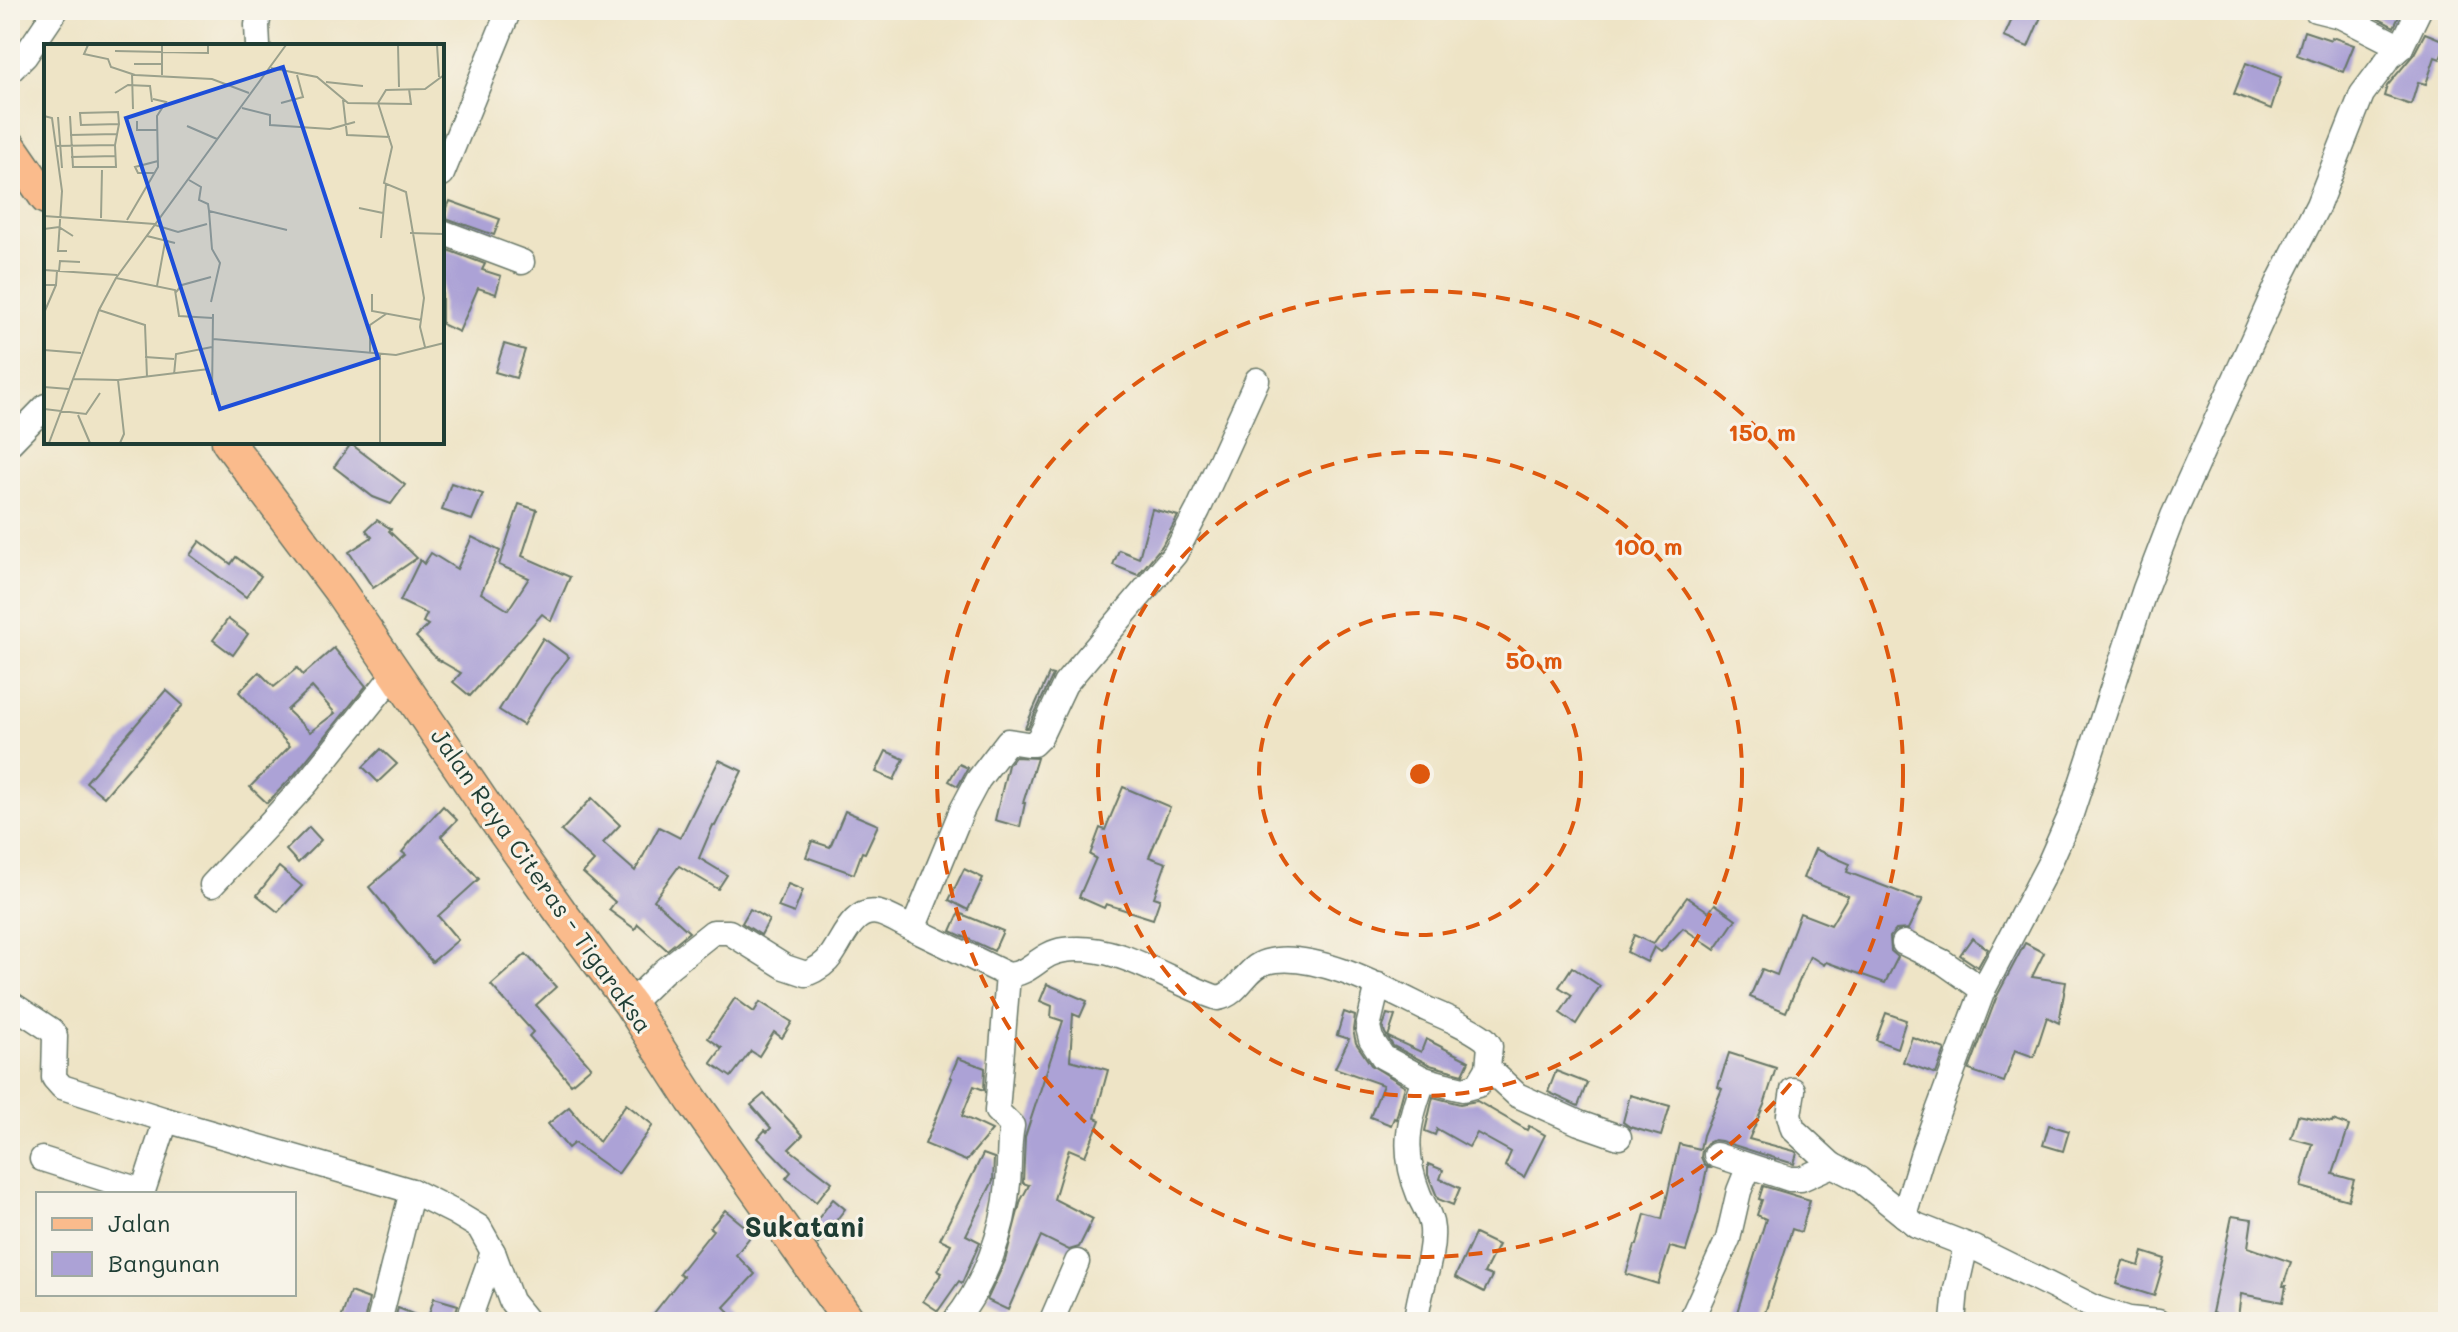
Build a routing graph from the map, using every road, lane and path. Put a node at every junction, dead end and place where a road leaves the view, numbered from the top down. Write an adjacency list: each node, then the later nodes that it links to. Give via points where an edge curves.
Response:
1 (56, 10): 8 (street)
2 (260, 10): 6 (street)
3 (509, 10): 10 (street)
4 (2316, 10): 7 (street, via 2340,16)
5 (2419, 10): 7 (street)
6 (258, 44)
7 (2401, 47): 24 (street, via 2362,94 2318,205 2173,516 2071,814)
8 (10, 71)
9 (10, 146): 11 (main road)
10 (444, 169)
11 (44, 195)
12 (444, 233): 13 (street)
13 (522, 262)
14 (1257, 380): 20 (street, via 1175,554 1065,684 1040,737 1033,744 1008,741 978,780)
15 (44, 408): 16 (street)
16 (10, 443)
17 (230, 444): 18 (main road, Jalan Raya Citeras - Tigaraksa)
18 (395, 673): 19 (street, via 306,784); 26 (main road, Jalan Raya Citeras - Tigaraksa)
19 (212, 885)
20 (913, 929): 22 (street); 26 (street, via 881,913 863,914 846,930 830,959 806,974 729,932 713,932)
21 (1904, 943): 24 (street)
22 (1008, 975): 23 (street, via 1027,970 1052,953 1073,949 1127,960 1218,998 1237,989 1263,963 1285,959 1343,971); 48 (street, via 997,1111 1013,1127 1009,1182 989,1259)
23 (1378, 985): 27 (street, via 1485,1039 1490,1046); 28 (street, via 1368,1027 1371,1039 1383,1057)
24 (1983, 990): 39 (street)
25 (10, 1003): 30 (street, via 55,1036 54,1078 62,1087)
26 (630, 1004): 47 (main road, Jalan Raya Citeras - Tigaraksa)
27 (1488, 1068): 28 (street, via 1478,1085 1463,1089); 31 (street, via 1517,1095)
28 (1424, 1079): 50 (street, via 1410,1117 1408,1151 1433,1240)
29 (1793, 1090): 34 (street, via 1793,1129)
30 (166, 1120): 36 (street); 38 (street)
31 (1619, 1137)
32 (1716, 1155): 35 (street)
33 (42, 1159): 37 (street)
34 (1832, 1165): 35 (street, via 1801,1179); 39 (street)
35 (1749, 1166): 51 (street, via 1728,1239)
36 (412, 1191): 41 (street, via 479,1227); 44 (street)
37 (139, 1192)
38 (142, 1192)
39 (1904, 1215): 40 (street)
40 (1966, 1245): 43 (street); 52 (street)
41 (493, 1252): 45 (street); 46 (street, via 511,1301)
42 (1077, 1262): 49 (street)
43 (2129, 1321): 53 (street)
44 (379, 1322)
45 (468, 1322)
46 (528, 1322)
47 (850, 1322)
48 (954, 1322)
49 (1051, 1322)
50 (1416, 1322)
51 (1690, 1322)
52 (1953, 1322)
53 (2158, 1322)

